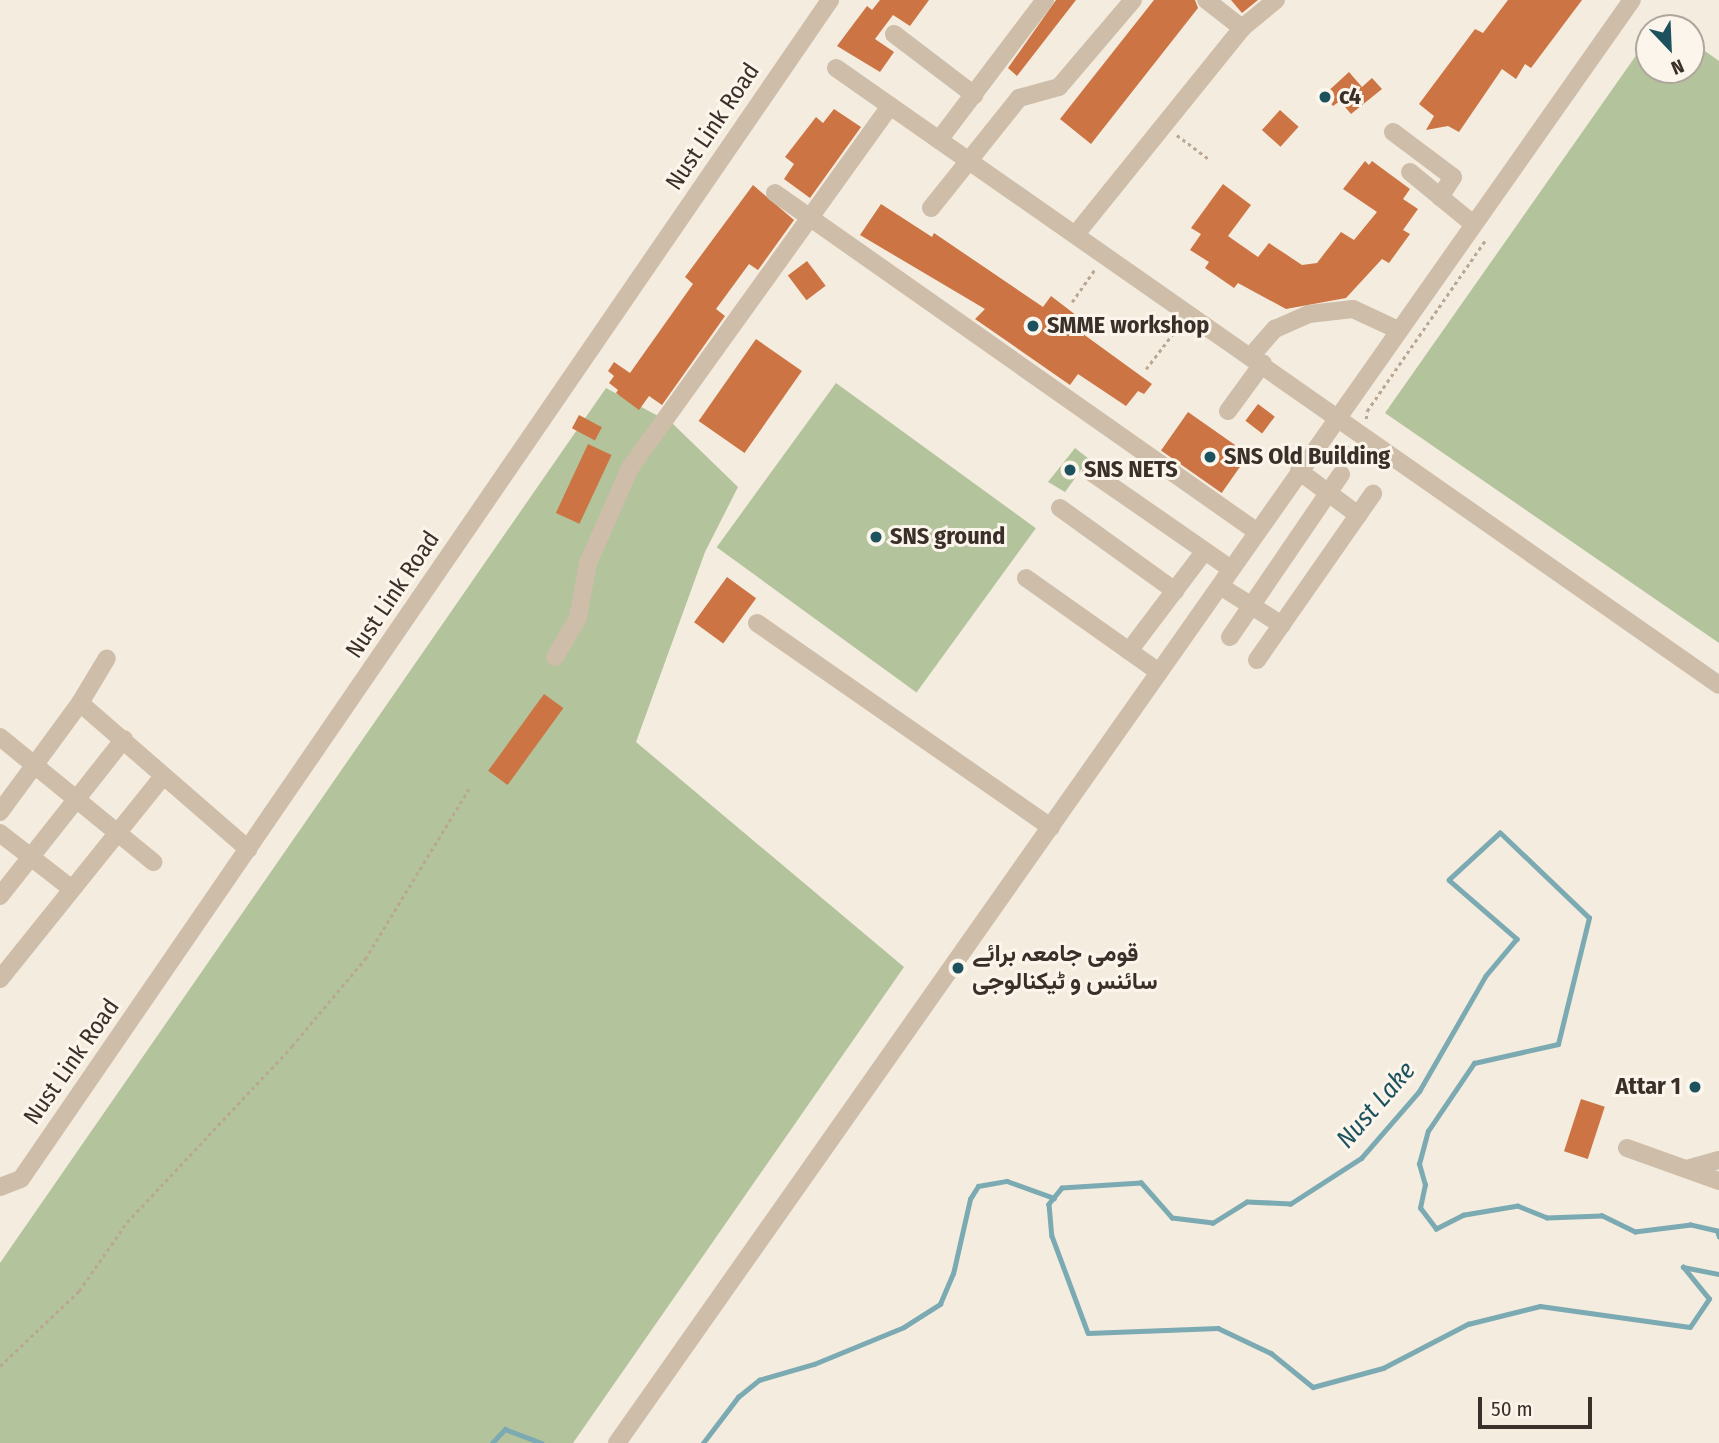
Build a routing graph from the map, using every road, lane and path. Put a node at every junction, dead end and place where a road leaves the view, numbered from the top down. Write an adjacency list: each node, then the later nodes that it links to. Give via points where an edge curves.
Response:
1 (830, 0): 69 (street, Nust Link Road)
2 (1045, 0): 10 (street)
3 (1133, 0): 16 (street, via 1059,87 1019,98)
4 (1206, 0): 7 (street)
5 (1276, 0): 7 (street)
6 (1632, 0): 22 (street)
7 (1242, 28): 12 (street)
8 (894, 34): 10 (street)
9 (836, 68): 11 (street)
10 (974, 95): 14 (street)
11 (890, 106): 14 (street); 21 (street)
12 (1163, 125): 15 (path); 24 (street)
13 (1393, 132): 19 (street, via 1453,177)
14 (939, 140): 16 (street)
15 (1208, 158)
16 (968, 160): 20 (street); 24 (street)
17 (1410, 172): 19 (street)
18 (775, 193): 21 (street)
19 (1440, 197): 22 (street)
20 (931, 208)
21 (813, 218): 42 (street); 53 (street, via 630,468 588,563 578,618)
22 (1473, 224): 28 (street)
23 (1490, 233): 33 (path, via 1367,411)
24 (1076, 234): 29 (street)
25 (1098, 264): 26 (path)
26 (1072, 302)
27 (1182, 322): 30 (path)
28 (1398, 330): 29 (street, via 1353,309 1309,314 1275,329); 32 (street)
29 (1258, 359): 31 (street); 32 (street)
30 (1146, 369)
31 (1228, 411)
32 (1337, 417): 35 (street); 57 (street)
33 (1371, 424)
34 (1359, 453): 38 (path, via 1345,446)
35 (1299, 471): 38 (street); 42 (street)
36 (1091, 472): 43 (street)
37 (1341, 474): 38 (street)
38 (1322, 488): 41 (street); 48 (street)
39 (1373, 494): 41 (street)
40 (1060, 508): 47 (street)
41 (1358, 515): 50 (street)
42 (1256, 531): 44 (street)
43 (1203, 553): 44 (street); 47 (street)
44 (1231, 569): 46 (street)
45 (1026, 578): 52 (street)
46 (1220, 586): 48 (street); 56 (street)
47 (1175, 591): 52 (street)
48 (1251, 606): 50 (street); 51 (street)
49 (757, 623): 66 (street)
50 (1282, 625): 55 (street)
51 (1230, 637)
52 (1129, 651): 56 (street)
53 (555, 657)
54 (107, 658): 58 (street)
55 (1257, 660)
56 (1159, 672): 66 (street)
57 (1719, 685)
58 (80, 704): 60 (street); 61 (street)
59 (0, 737): 61 (street)
60 (124, 739): 62 (street); 64 (street)
61 (35, 765): 64 (street); 65 (street)
62 (163, 776): 68 (street); 69 (street)
63 (470, 787): 80 (path, via 365,959 292,1046 127,1222 79,1291)
64 (77, 799): 68 (street); 70 (street)
65 (0, 812)
66 (1051, 827): 81 (street)
67 (0, 833): 70 (street)
68 (116, 834): 71 (street); 72 (street)
69 (248, 849): 79 (street, Nust Link Road, via 21,1179)
70 (31, 856): 72 (street); 73 (street)
71 (153, 862)
72 (72, 889): 74 (street)
73 (0, 896)
74 (0, 979)
75 (1627, 1148): 77 (street)
76 (1719, 1160): 77 (street)
77 (1687, 1169): 78 (street)
78 (1719, 1181)
79 (0, 1188)
80 (0, 1366)
81 (617, 1443)

